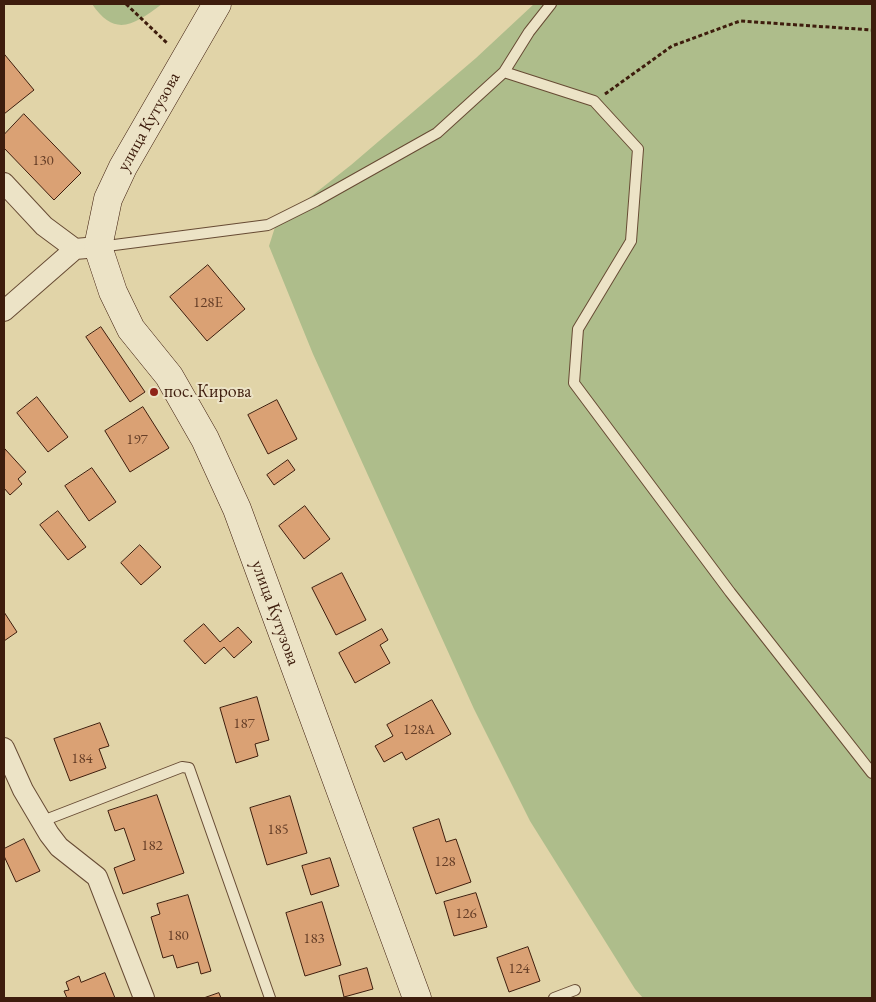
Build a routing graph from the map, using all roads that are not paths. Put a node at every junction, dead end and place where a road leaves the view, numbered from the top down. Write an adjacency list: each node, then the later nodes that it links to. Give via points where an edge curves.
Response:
1 (217, 4): 5 (main road, улица Кутузова, via 112,191)
2 (551, 4): 3 (lane)
3 (504, 72): 5 (lane, via 437,133 268,225); 8 (lane, via 594,101 638,149 631,241 578,329 574,383 730,592)
4 (4, 182): 5 (street, via 44,226)
5 (87, 248): 6 (street); 13 (main road, улица Кутузова, via 131,329 169,376 237,509)
6 (4, 311)
7 (4, 748): 9 (street)
8 (872, 772)
9 (40, 822): 11 (street, via 59,847 97,877); 12 (lane, via 182,767 189,768)
10 (575, 990): 14 (lane)
11 (144, 998)
12 (270, 998)
13 (417, 998)
14 (554, 998)

